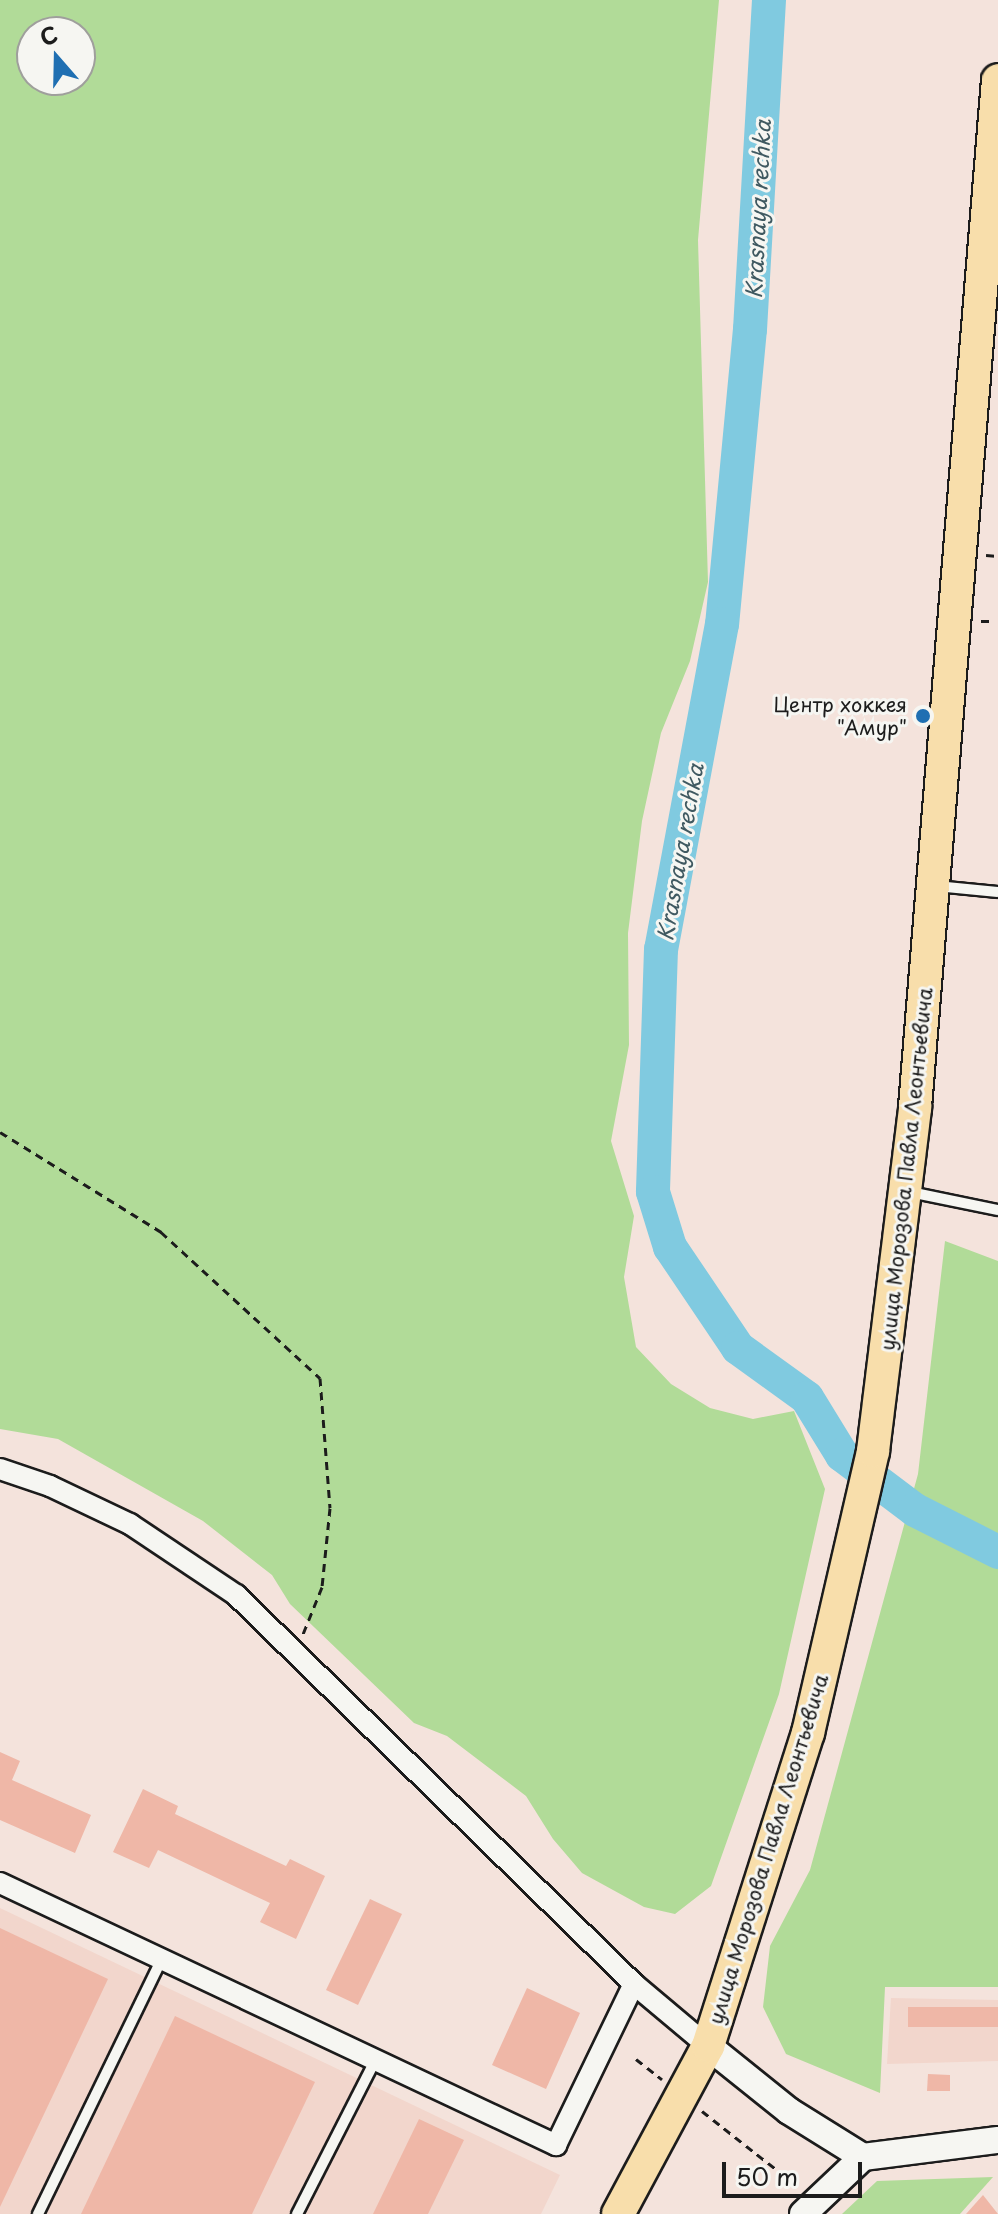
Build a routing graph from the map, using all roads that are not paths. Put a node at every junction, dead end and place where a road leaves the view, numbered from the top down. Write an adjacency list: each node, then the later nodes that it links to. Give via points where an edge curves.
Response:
1 (998, 80): 2 (main road, улица Морозова Павла Леонтьевича)
2 (995, 161): 3 (main road, улица Морозова Павла Леонтьевича)
3 (934, 885): 4 (lane); 5 (main road, улица Морозова Павла Леонтьевича)
4 (998, 892)
5 (906, 1191): 6 (lane); 11 (main road, улица Морозова Павла Леонтьевича, via 873,1451 843,1585 808,1733)
6 (998, 1210)
7 (0, 1469): 10 (street, via 130,1524 236,1595)
8 (0, 1883): 9 (street)
9 (162, 1959): 12 (street); 16 (lane)
10 (634, 1984): 11 (street); 12 (street, via 556,2145)
11 (708, 2046): 14 (street, via 789,2111); 18 (main road, улица Морозова Павла Леонтьевича)
12 (375, 2061): 17 (lane)
13 (998, 2140): 14 (street)
14 (863, 2157): 15 (street)
15 (810, 2208)
16 (38, 2214)
17 (297, 2214)
18 (618, 2214)

